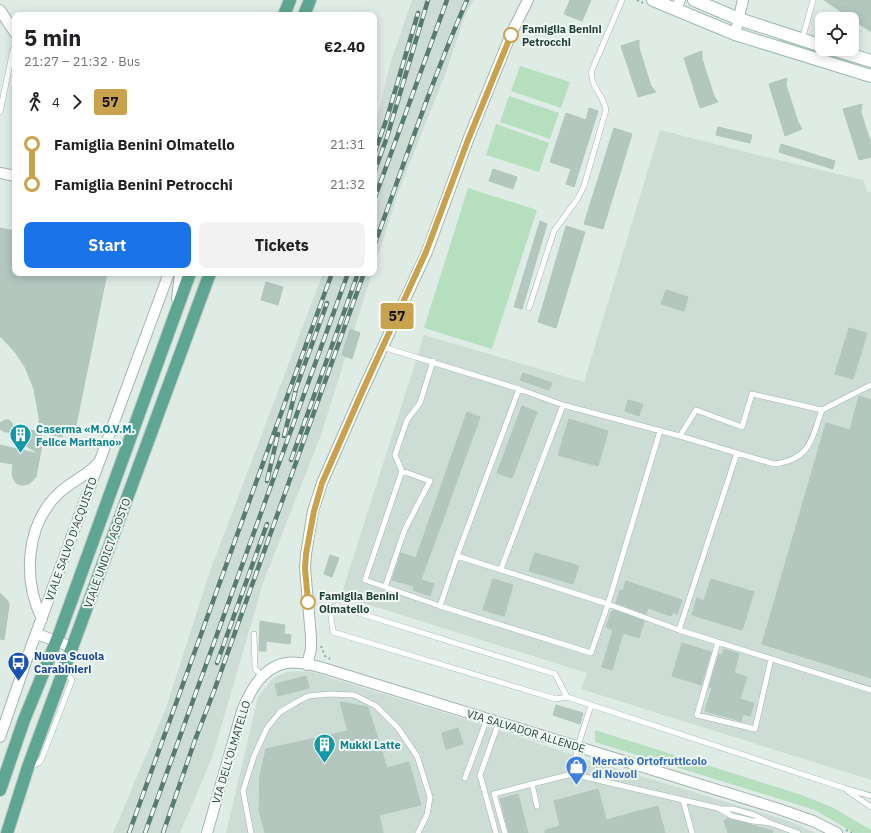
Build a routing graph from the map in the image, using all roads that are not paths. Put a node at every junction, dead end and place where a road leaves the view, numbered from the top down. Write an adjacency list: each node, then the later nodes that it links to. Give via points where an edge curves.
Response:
1 (290, 0): 11 (main road)
2 (310, 0): 12 (main road)
3 (528, 0): 32 (street, via 511,34 468,140 426,252)
4 (622, 0): 30 (lane, via 592,75 593,84 606,110 584,186 554,231)
5 (652, 0): 13 (main road)
6 (680, 0): 13 (street, via 677,7)
7 (696, 0): 14 (main road)
8 (743, 0): 14 (street)
9 (813, 0): 17 (lane)
10 (0, 10): 15 (street)
11 (285, 12)
12 (305, 12)
13 (681, 12): 16 (main road)
14 (739, 19): 16 (street); 17 (main road)
15 (12, 28)
16 (735, 34): 22 (main road)
17 (802, 40): 18 (main road)
18 (815, 44)
19 (855, 56): 20 (main road)
20 (871, 61)
21 (12, 66): 23 (lane)
22 (871, 76)
23 (0, 112)
24 (0, 173): 25 (street)
25 (12, 175)
26 (168, 276): 41 (street, VIALE SALVO D'ACQUISTO)
27 (180, 276): 31 (street, VIALE UNDICI AGOSTO)
28 (189, 276): 31 (main road, VIALE UNDICI AGOSTO)
29 (209, 276): 54 (main road, VIALE UNDICI AGOSTO)
30 (529, 308)
31 (173, 319): 52 (main road, VIALE UNDICI AGOSTO)
32 (382, 347): 33 (lane); 56 (street, via 322,483 314,511 305,568 311,637)
33 (433, 361): 35 (lane); 42 (lane, via 420,403 406,420 395,455)
34 (871, 385): 37 (lane)
35 (519, 389): 36 (lane); 43 (lane)
36 (563, 405): 38 (lane); 44 (lane)
37 (822, 410): 39 (lane, via 752,394 742,427 696,410); 40 (lane, via 808,446 795,459 774,464)
38 (660, 431): 39 (lane); 46 (lane)
39 (680, 436): 40 (lane)
40 (737, 453): 49 (lane)
41 (101, 459): 48 (street, VIALE SALVO D'ACQUISTO); 48 (street, VIALE SALVO D'ACQUISTO, via 90,471 57,495 37,528 31,550 29,574)
42 (402, 471): 45 (lane, via 365,580); 45 (lane, via 430,481 405,530)
43 (458, 556): 44 (lane); 47 (lane)
44 (501, 569): 46 (lane)
45 (385, 587): 47 (lane)
46 (608, 604): 47 (lane, via 591,653); 49 (lane)
47 (440, 606)
48 (42, 619): 50 (street, VIALE SALVO D'ACQUISTO)
49 (679, 630): 53 (lane)
50 (37, 634): 52 (street); 63 (street, VIALE SALVO D'ACQUISTO)
51 (254, 634): 57 (lane, via 255,669)
52 (57, 641): 54 (street); 69 (main road, VIALE UNDICI AGOSTO, via 24,720)
53 (718, 642): 55 (lane); 55 (lane, via 697,714 755,729)
54 (72, 647): 75 (main road, VIALE UNDICI AGOSTO)
55 (771, 659): 58 (lane)
56 (307, 665): 57 (street, VIA DELL'OLMATELLO, via 291,662 282,664); 61 (street, VIA SALVADOR ALLENDE)
57 (262, 676): 76 (street, VIA DELL'OLMATELLO, via 252,688 242,711)
58 (871, 690)
59 (567, 697): 59 (lane, via 555,674 336,606 330,608 333,632 556,699); 60 (lane)
60 (592, 705): 64 (lane); 68 (lane)
61 (487, 719): 62 (street, VIA SALVADOR ALLENDE); 66 (lane)
62 (498, 722): 64 (street, VIA SALVADOR ALLENDE); 79 (lane, via 480,775)
63 (0, 737)
64 (578, 746): 65 (lane); 74 (street, VIA SALVADOR ALLENDE, via 786,810)
65 (572, 774): 67 (lane); 71 (lane)
66 (465, 778)
67 (532, 784): 72 (lane); 80 (lane, via 494,794)
68 (844, 788): 70 (lane); 73 (lane)
69 (0, 790)
70 (871, 796)
71 (683, 800): 81 (lane); 82 (lane, via 754,815)
72 (537, 806)
73 (871, 807)
74 (839, 830)
75 (7, 833)
76 (207, 833)
77 (251, 833): 78 (lane, via 243,791 254,756 267,728 280,712 295,703 308,696 330,694 354,695 376,706 398,728 417,756 430,797 427,815)
78 (418, 833)
79 (496, 833)
80 (505, 833)
81 (692, 833)
82 (798, 833)

